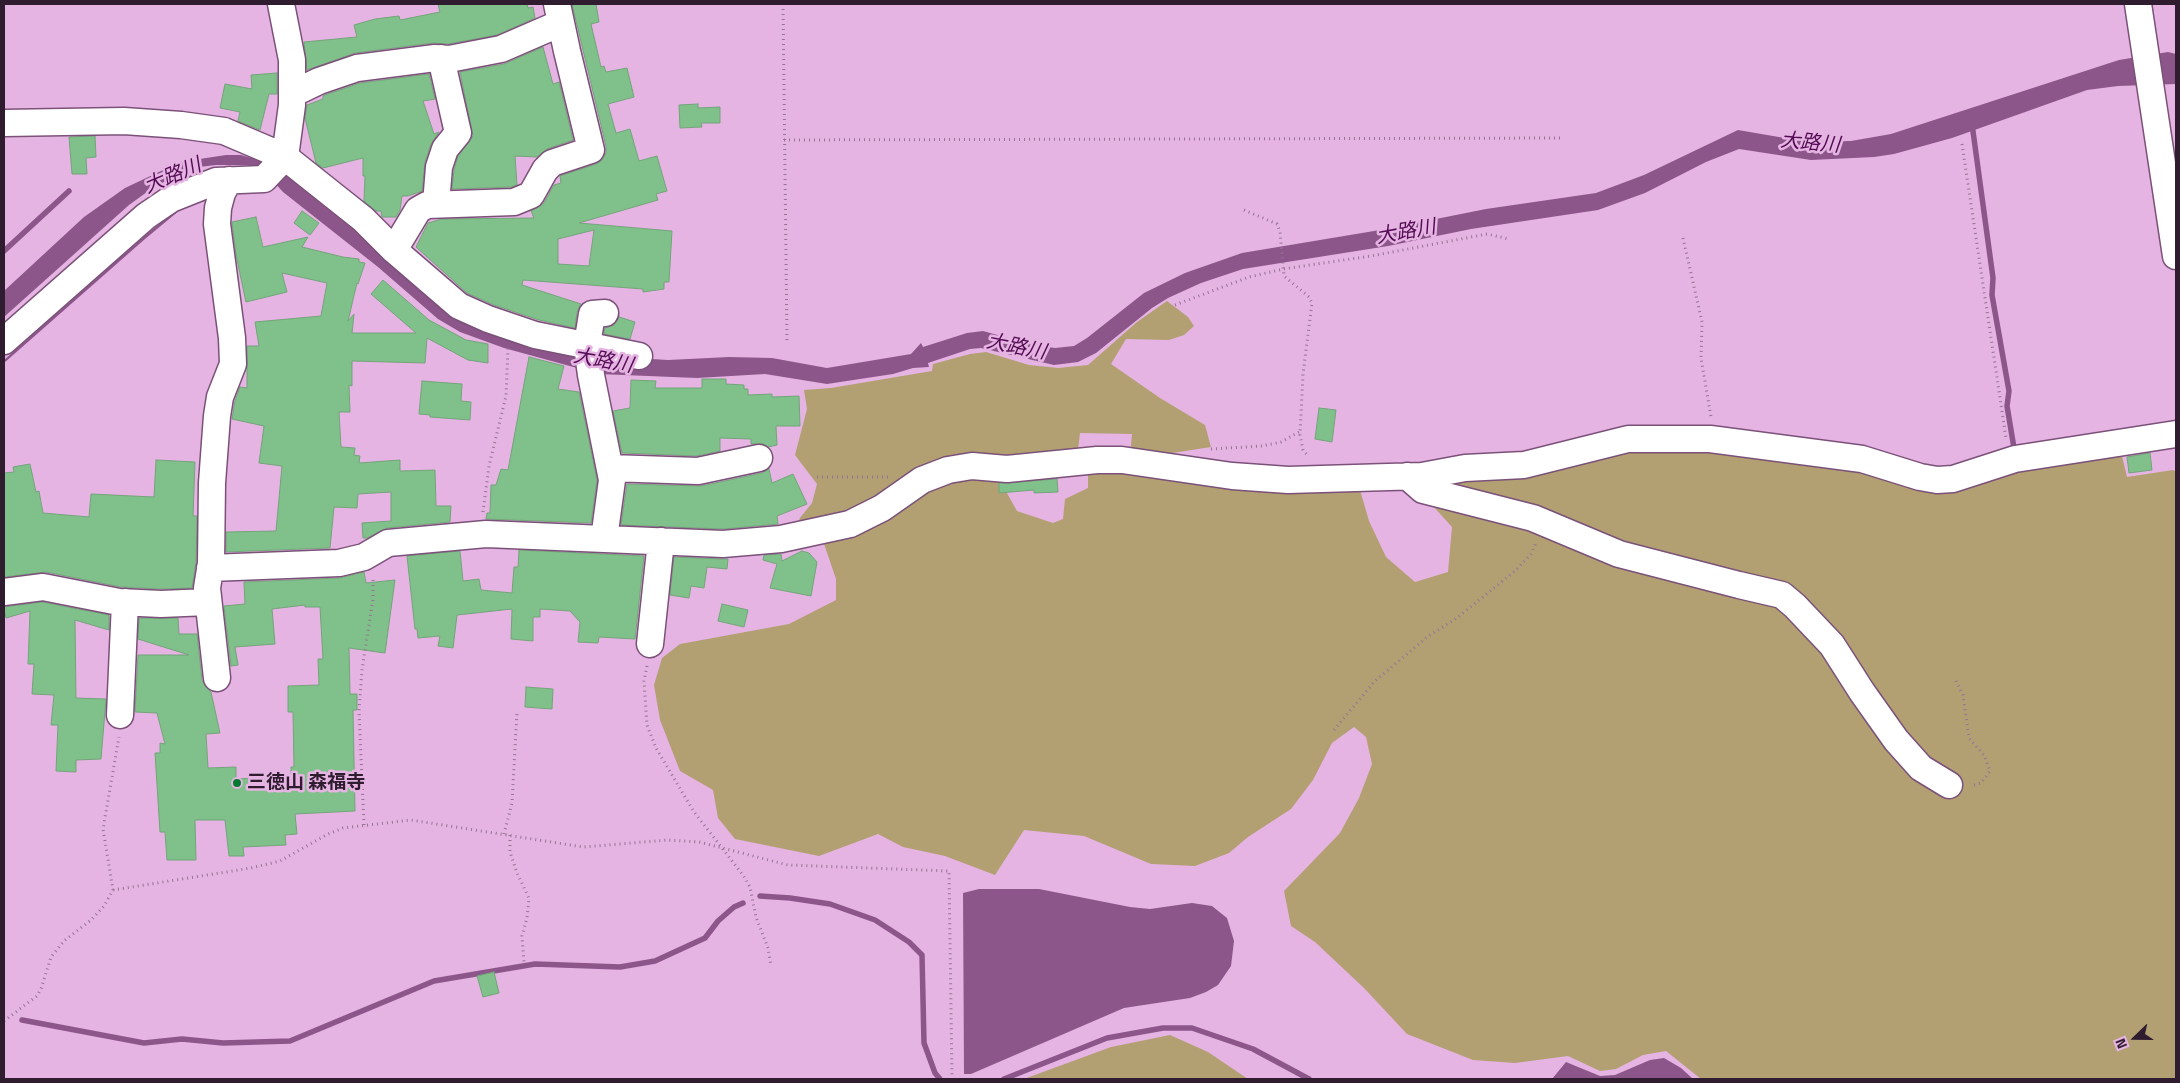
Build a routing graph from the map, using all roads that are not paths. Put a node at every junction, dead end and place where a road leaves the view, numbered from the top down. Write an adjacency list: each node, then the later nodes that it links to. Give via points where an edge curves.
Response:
1 (281, 4): 5 (street, via 292,60)
2 (2138, 4): 11 (street)
3 (559, 14): 4 (street, via 501,49); 9 (street, via 591,150 552,163 531,195 514,202)
4 (441, 58): 5 (street, via 357,68); 9 (street, via 458,133 445,149 438,166)
5 (292, 94): 7 (street)
6 (4, 123): 7 (street, via 124,121 224,131)
7 (276, 166): 8 (street); 10 (street, via 363,219)
8 (228, 180): 13 (street, via 216,180 194,188 152,212); 22 (street, via 220,201 217,224 233,364 220,396 217,416)
9 (436, 204): 10 (street, via 418,210)
10 (394, 250): 14 (street, via 460,306 535,335)
11 (2176, 256)
12 (605, 313): 14 (street, via 592,314)
13 (4, 341)
14 (587, 345): 15 (street); 18 (street)
15 (639, 356)
16 (2176, 434): 19 (street, via 2009,460 1953,479 1937,480 1862,459 1710,439 1628,439 1524,465 1465,468)
17 (759, 458): 18 (street, via 698,471)
18 (610, 468): 20 (street, via 612,480)
19 (1407, 476): 21 (street, via 1288,480 1232,476 1122,460 1007,469 972,466 948,470 922,480 882,508 850,524 817,532 723,544); 29 (street, via 1423,490 1514,512 1619,554 1782,594 1832,645 1896,740 1921,768)
20 (604, 539): 21 (street); 22 (street, via 480,534 388,543 367,555 339,563)
21 (661, 541): 26 (street)
22 (210, 568): 25 (street)
23 (4, 592): 24 (street, via 44,587)
24 (126, 602): 25 (street); 28 (street)
25 (208, 602): 27 (street)
26 (650, 644)
27 (218, 678)
28 (120, 715)
29 (1949, 785)

